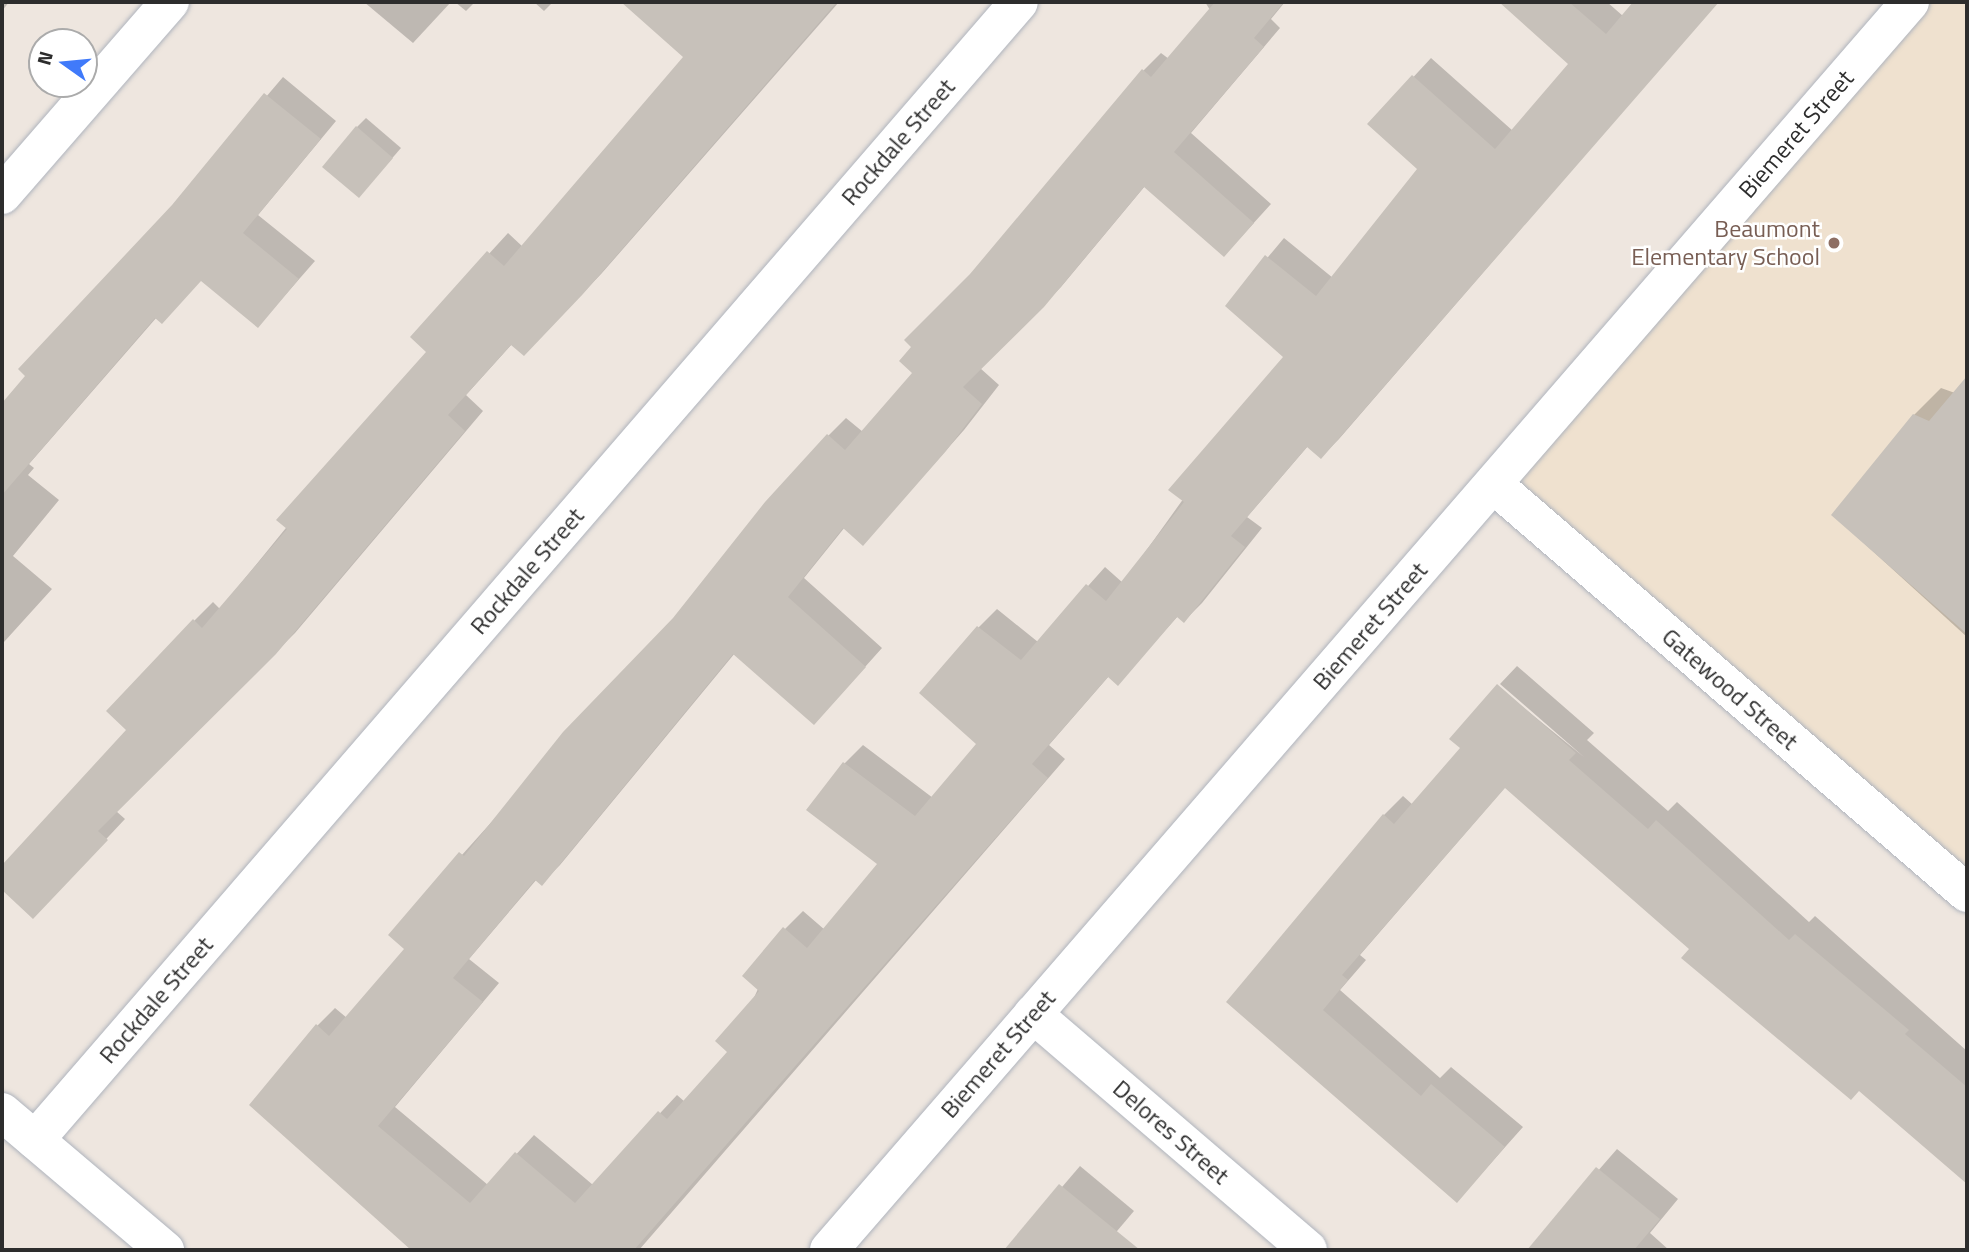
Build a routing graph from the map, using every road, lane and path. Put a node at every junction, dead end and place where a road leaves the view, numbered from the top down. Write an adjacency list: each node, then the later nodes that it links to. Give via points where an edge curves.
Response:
1 (170, 2): 4 (street)
2 (1020, 2): 9 (street, Rockdale Street)
3 (1910, 2): 5 (street, Biemeret Street)
4 (2, 195)
5 (1493, 484): 6 (street, Gatewood Street); 7 (street, Biemeret Street)
6 (1967, 893)
7 (1033, 1014): 11 (street, Biemeret Street); 12 (street, Delores Street)
8 (2, 1112): 9 (street)
9 (35, 1140): 10 (street)
10 (165, 1250)
11 (829, 1250)
12 (1308, 1250)

